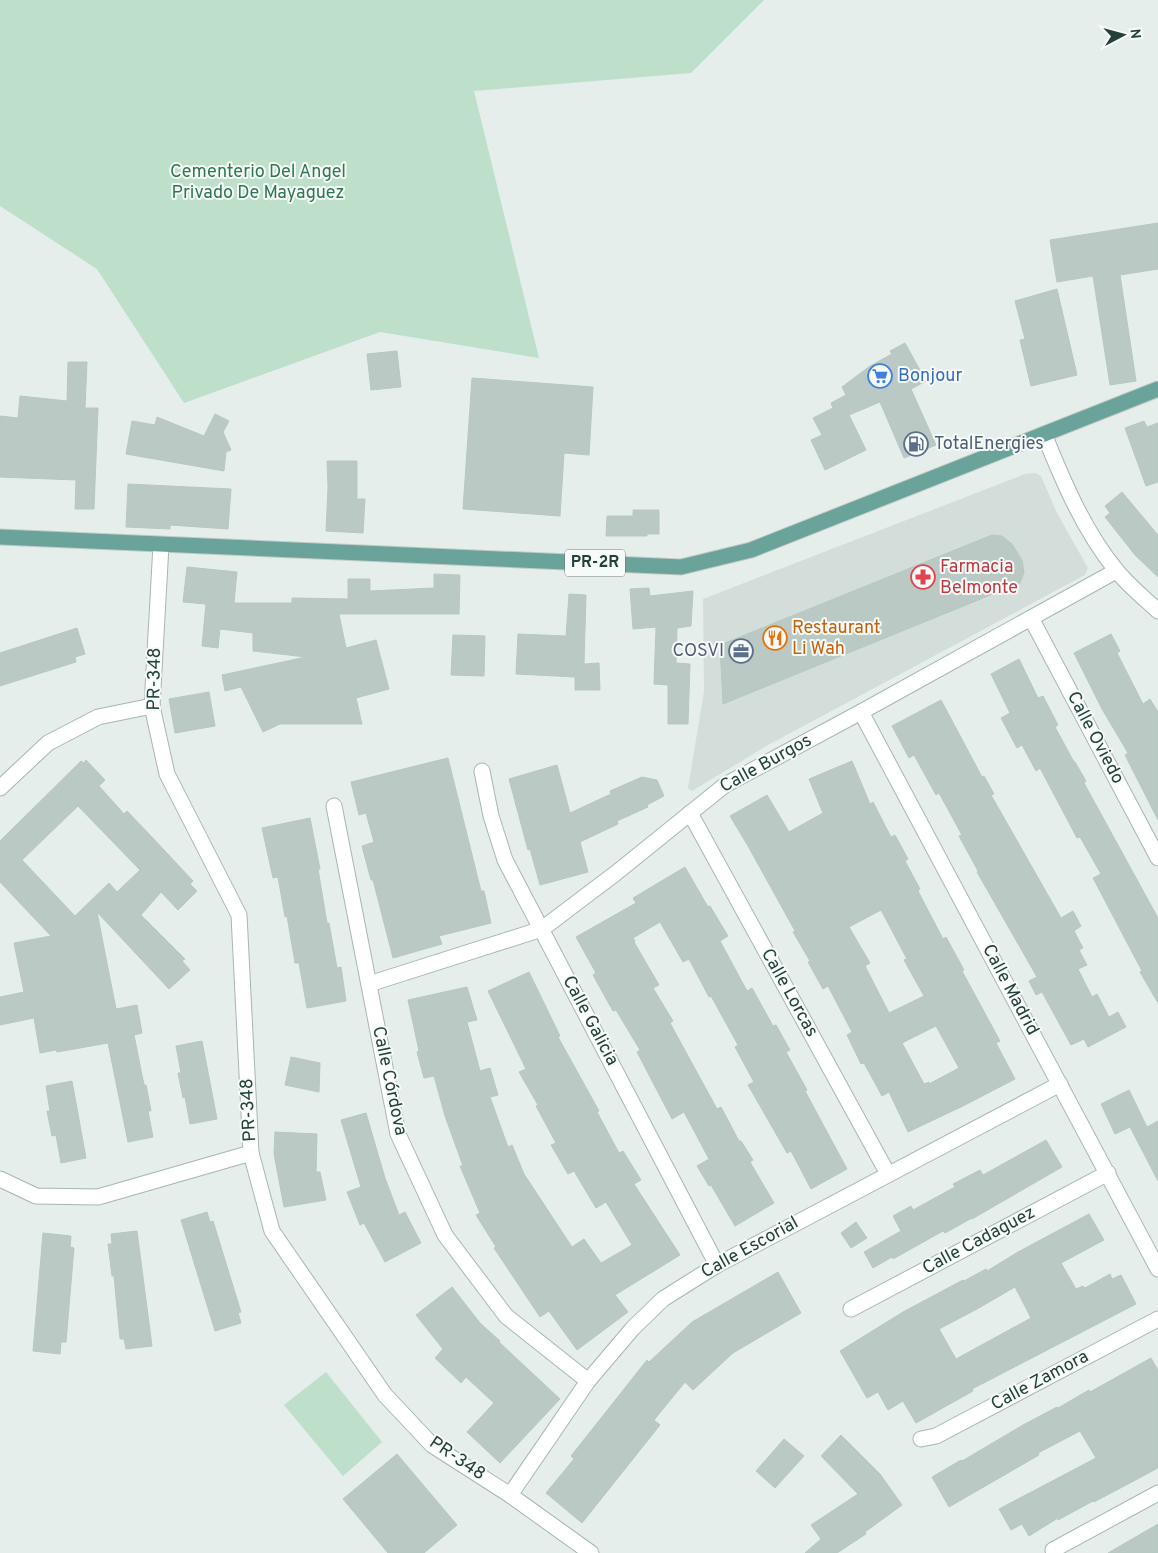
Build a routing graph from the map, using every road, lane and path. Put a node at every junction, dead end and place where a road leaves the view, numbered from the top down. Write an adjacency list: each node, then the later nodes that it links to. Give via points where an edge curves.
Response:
1 (1158, 389): 2 (main road, PR-2R)
2 (1044, 434): 4 (main road, PR-2R, via 751,550 681,567); 5 (street, via 1069,494)
3 (0, 537): 4 (main road, PR-2R)
4 (161, 545): 8 (street, PR-348 / PR-348)
5 (1116, 570): 6 (street); 7 (street, Calle Burgos)
6 (1158, 611)
7 (1031, 618): 9 (street, Calle Burgos); 14 (street, Calle Oviedo)
8 (152, 706): 11 (street, via 98,717 48,743); 18 (street, PR-348 / PR-348, via 167,774 239,915)
9 (861, 712): 13 (street, Calle Burgos, via 725,785); 17 (street, Calle Madrid)
10 (482, 771): 15 (street, Calle Galicia, via 491,816 506,860)
11 (0, 788)
12 (334, 806): 16 (street, Calle Córdova)
13 (690, 813): 15 (street, Calle Burgos); 20 (street, Calle Lorcas)
14 (1158, 858)
15 (542, 929): 16 (street, Calle Burgos); 22 (street, Calle Galicia)
16 (369, 984): 26 (street, Calle Córdova, via 398,1134 444,1235 506,1316)
17 (1060, 1084): 19 (street, Calle Madrid); 20 (street, Calle Escorial)
18 (251, 1153): 21 (street, via 98,1197 36,1196); 29 (street, PR-348 / PR-348, via 272,1232 386,1395 432,1445)
19 (1108, 1172): 23 (street, Calle Madrid); 24 (street, Calle Cadaguez)
20 (888, 1174): 22 (street, Calle Escorial)
21 (0, 1179)
22 (717, 1265): 26 (street, Calle Escorial, via 663,1299 633,1328)
23 (1158, 1269)
24 (851, 1309)
25 (1158, 1319): 27 (street, Calle Zamora, via 936,1436)
26 (588, 1381): 29 (street, Calle Escorial)
27 (921, 1439)
28 (1158, 1493): 30 (street)
29 (510, 1495): 31 (street, PR-348 / PR-348)
30 (1054, 1550)
31 (592, 1553)

